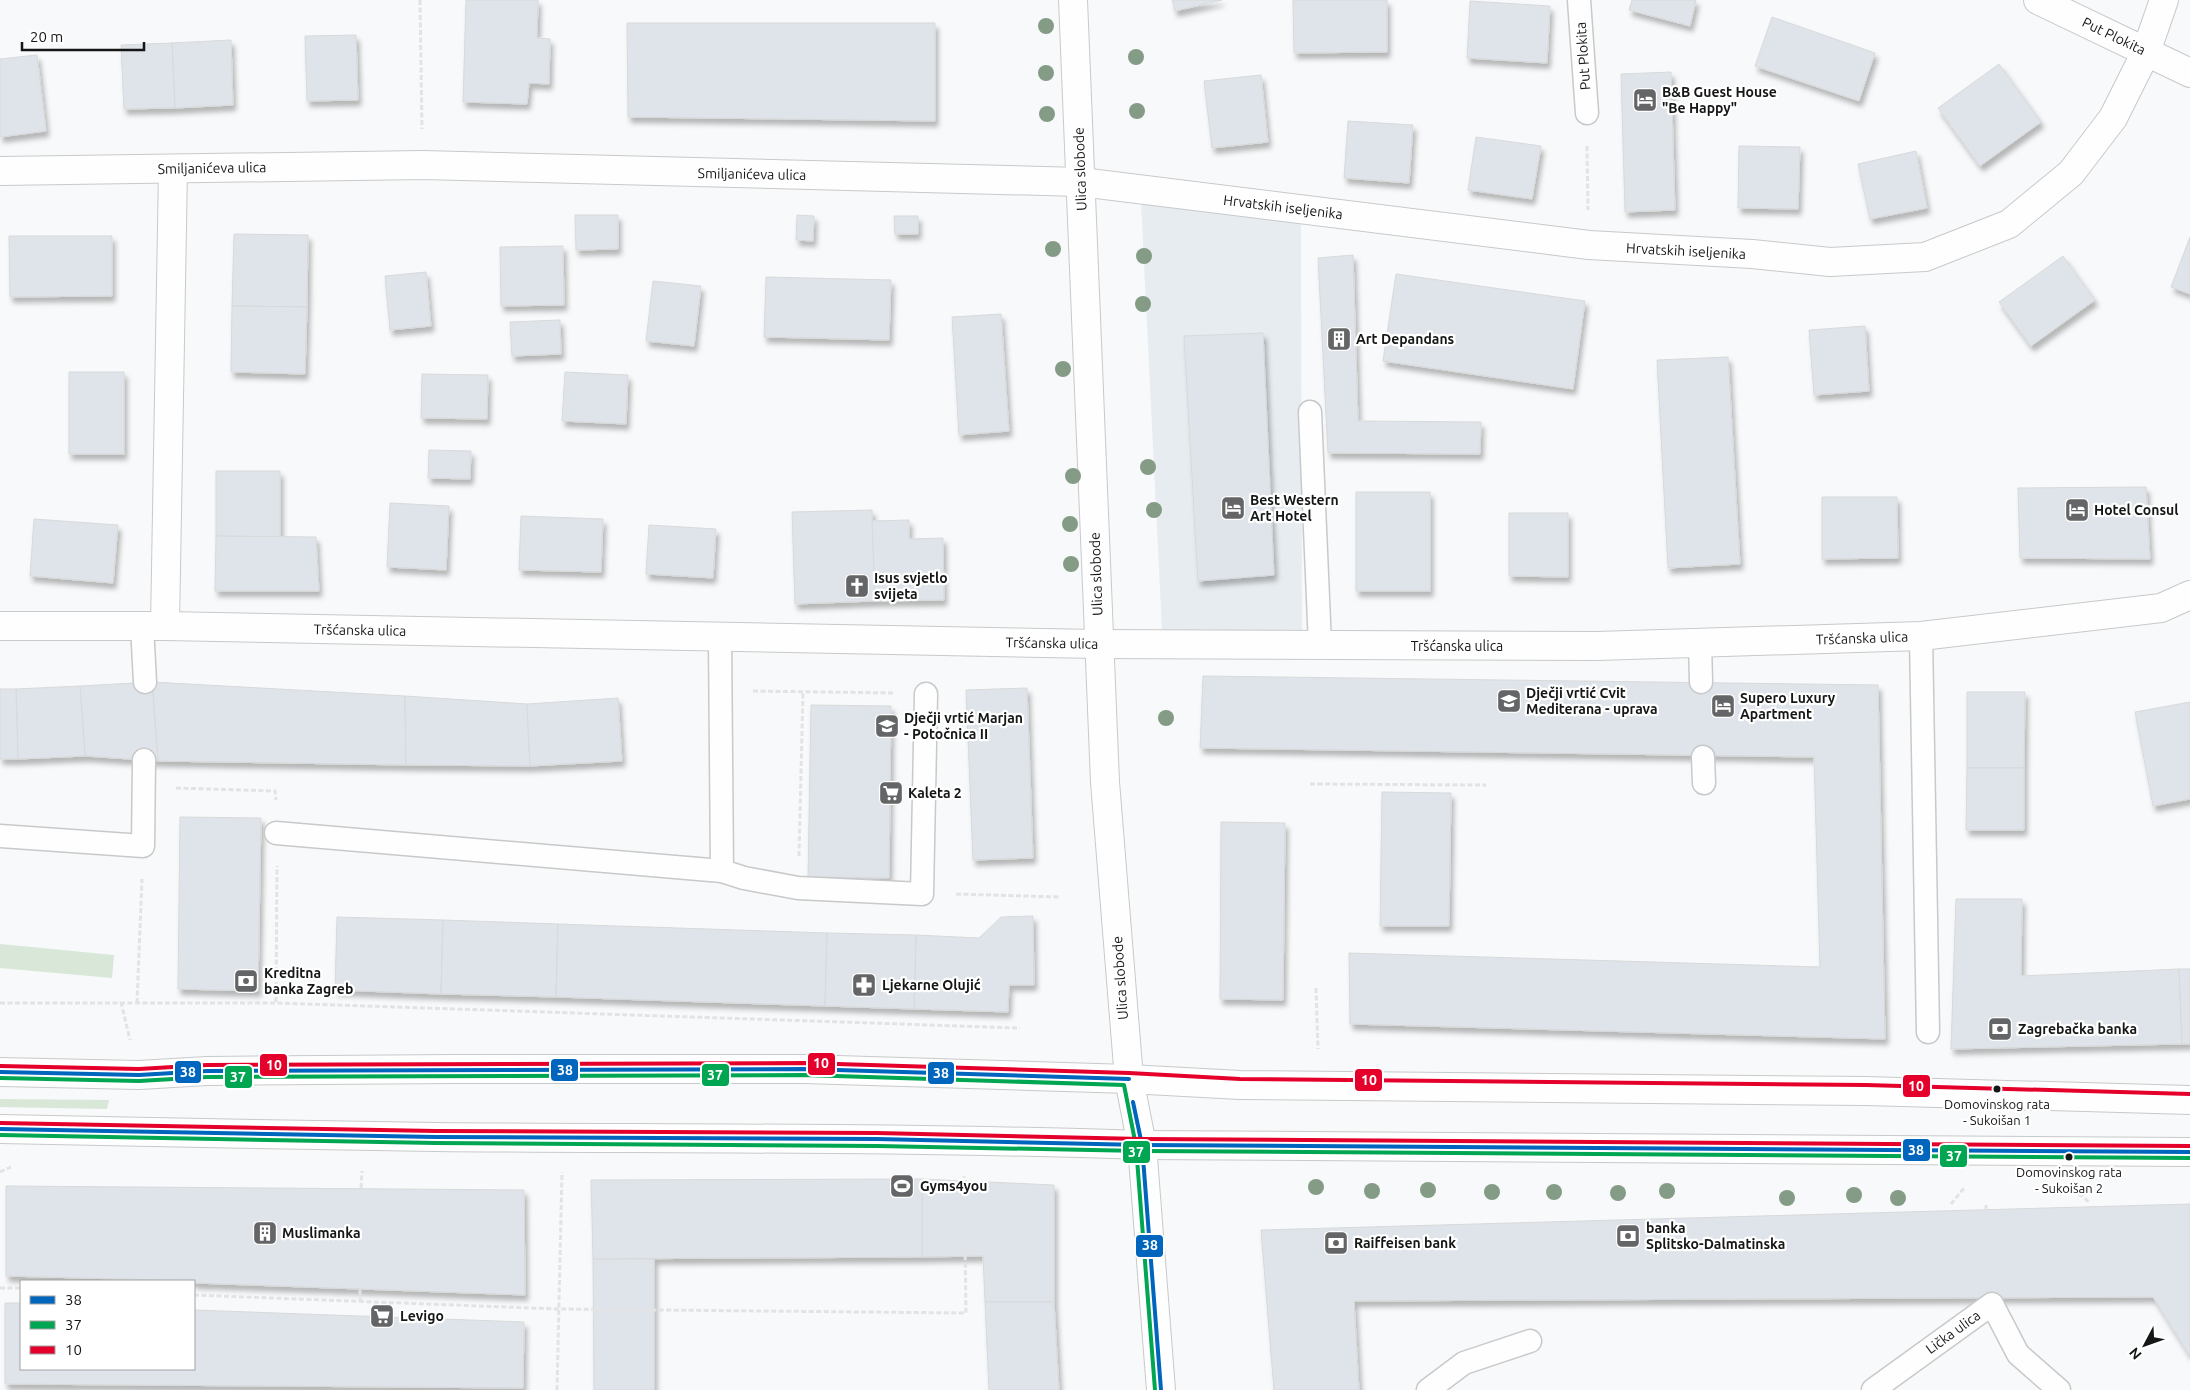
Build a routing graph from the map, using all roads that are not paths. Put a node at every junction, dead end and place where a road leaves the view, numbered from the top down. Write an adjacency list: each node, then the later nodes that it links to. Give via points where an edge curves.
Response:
1 (1073, 0): 10 (street, Ulica slobode)
2 (1579, 0): 7 (lane, Put Plokita)
3 (2038, 0): 5 (street, Put Plokita)
4 (2164, 0): 5 (street, Hrvatskih iseljenika)
5 (2146, 52): 6 (street, Put Plokita); 10 (street, Hrvatskih iseljenika, via 2113,118 2070,173 2009,224 1925,257 1830,262 1752,254 1589,246)
6 (2190, 73)
7 (1587, 113)
8 (173, 169): 9 (street, Smiljanićeva ulica); 10 (street, Smiljanićeva ulica, via 423,165); 14 (street)
9 (0, 171)
10 (1081, 182): 18 (street, Ulica slobode)
11 (1310, 412): 19 (lane)
12 (2190, 595): 15 (street, Tršćanska ulica, via 2161,608)
13 (0, 626): 14 (street, Tršćanska ulica)
14 (154, 626): 16 (street, Tršćanska ulica); 20 (lane)
15 (1921, 636): 17 (street, Tršćanska ulica); 29 (lane)
16 (720, 638): 18 (street, Tršćanska ulica); 28 (lane)
17 (1700, 643): 19 (street, Tršćanska ulica); 21 (lane)
18 (1098, 644): 19 (street, Tršćanska ulica); 31 (street, Ulica slobode, via 1105,782)
19 (1320, 645)
20 (144, 682)
21 (1702, 682)
22 (926, 694): 28 (lane, via 922,894 798,888)
23 (1703, 757): 25 (lane)
24 (144, 760): 27 (lane, via 143,846)
25 (1704, 783)
26 (276, 833): 28 (lane)
27 (0, 836)
28 (722, 871)
29 (1928, 1032)
30 (0, 1072): 31 (street, via 139,1074 454,1069 785,1069)
31 (1129, 1079): 32 (street, via 1240,1085 1866,1092); 34 (street, Ulica slobode)
32 (2190, 1100)
33 (0, 1129): 34 (street)
34 (1142, 1145): 35 (street); 37 (street, Ulica slobode)
35 (2190, 1152)
36 (1530, 1340): 38 (lane, via 1464,1363)
37 (1161, 1390)
38 (1428, 1390)
39 (1873, 1390): 40 (lane, Lička ulica, via 1992,1304 2018,1354)
40 (2059, 1390)

